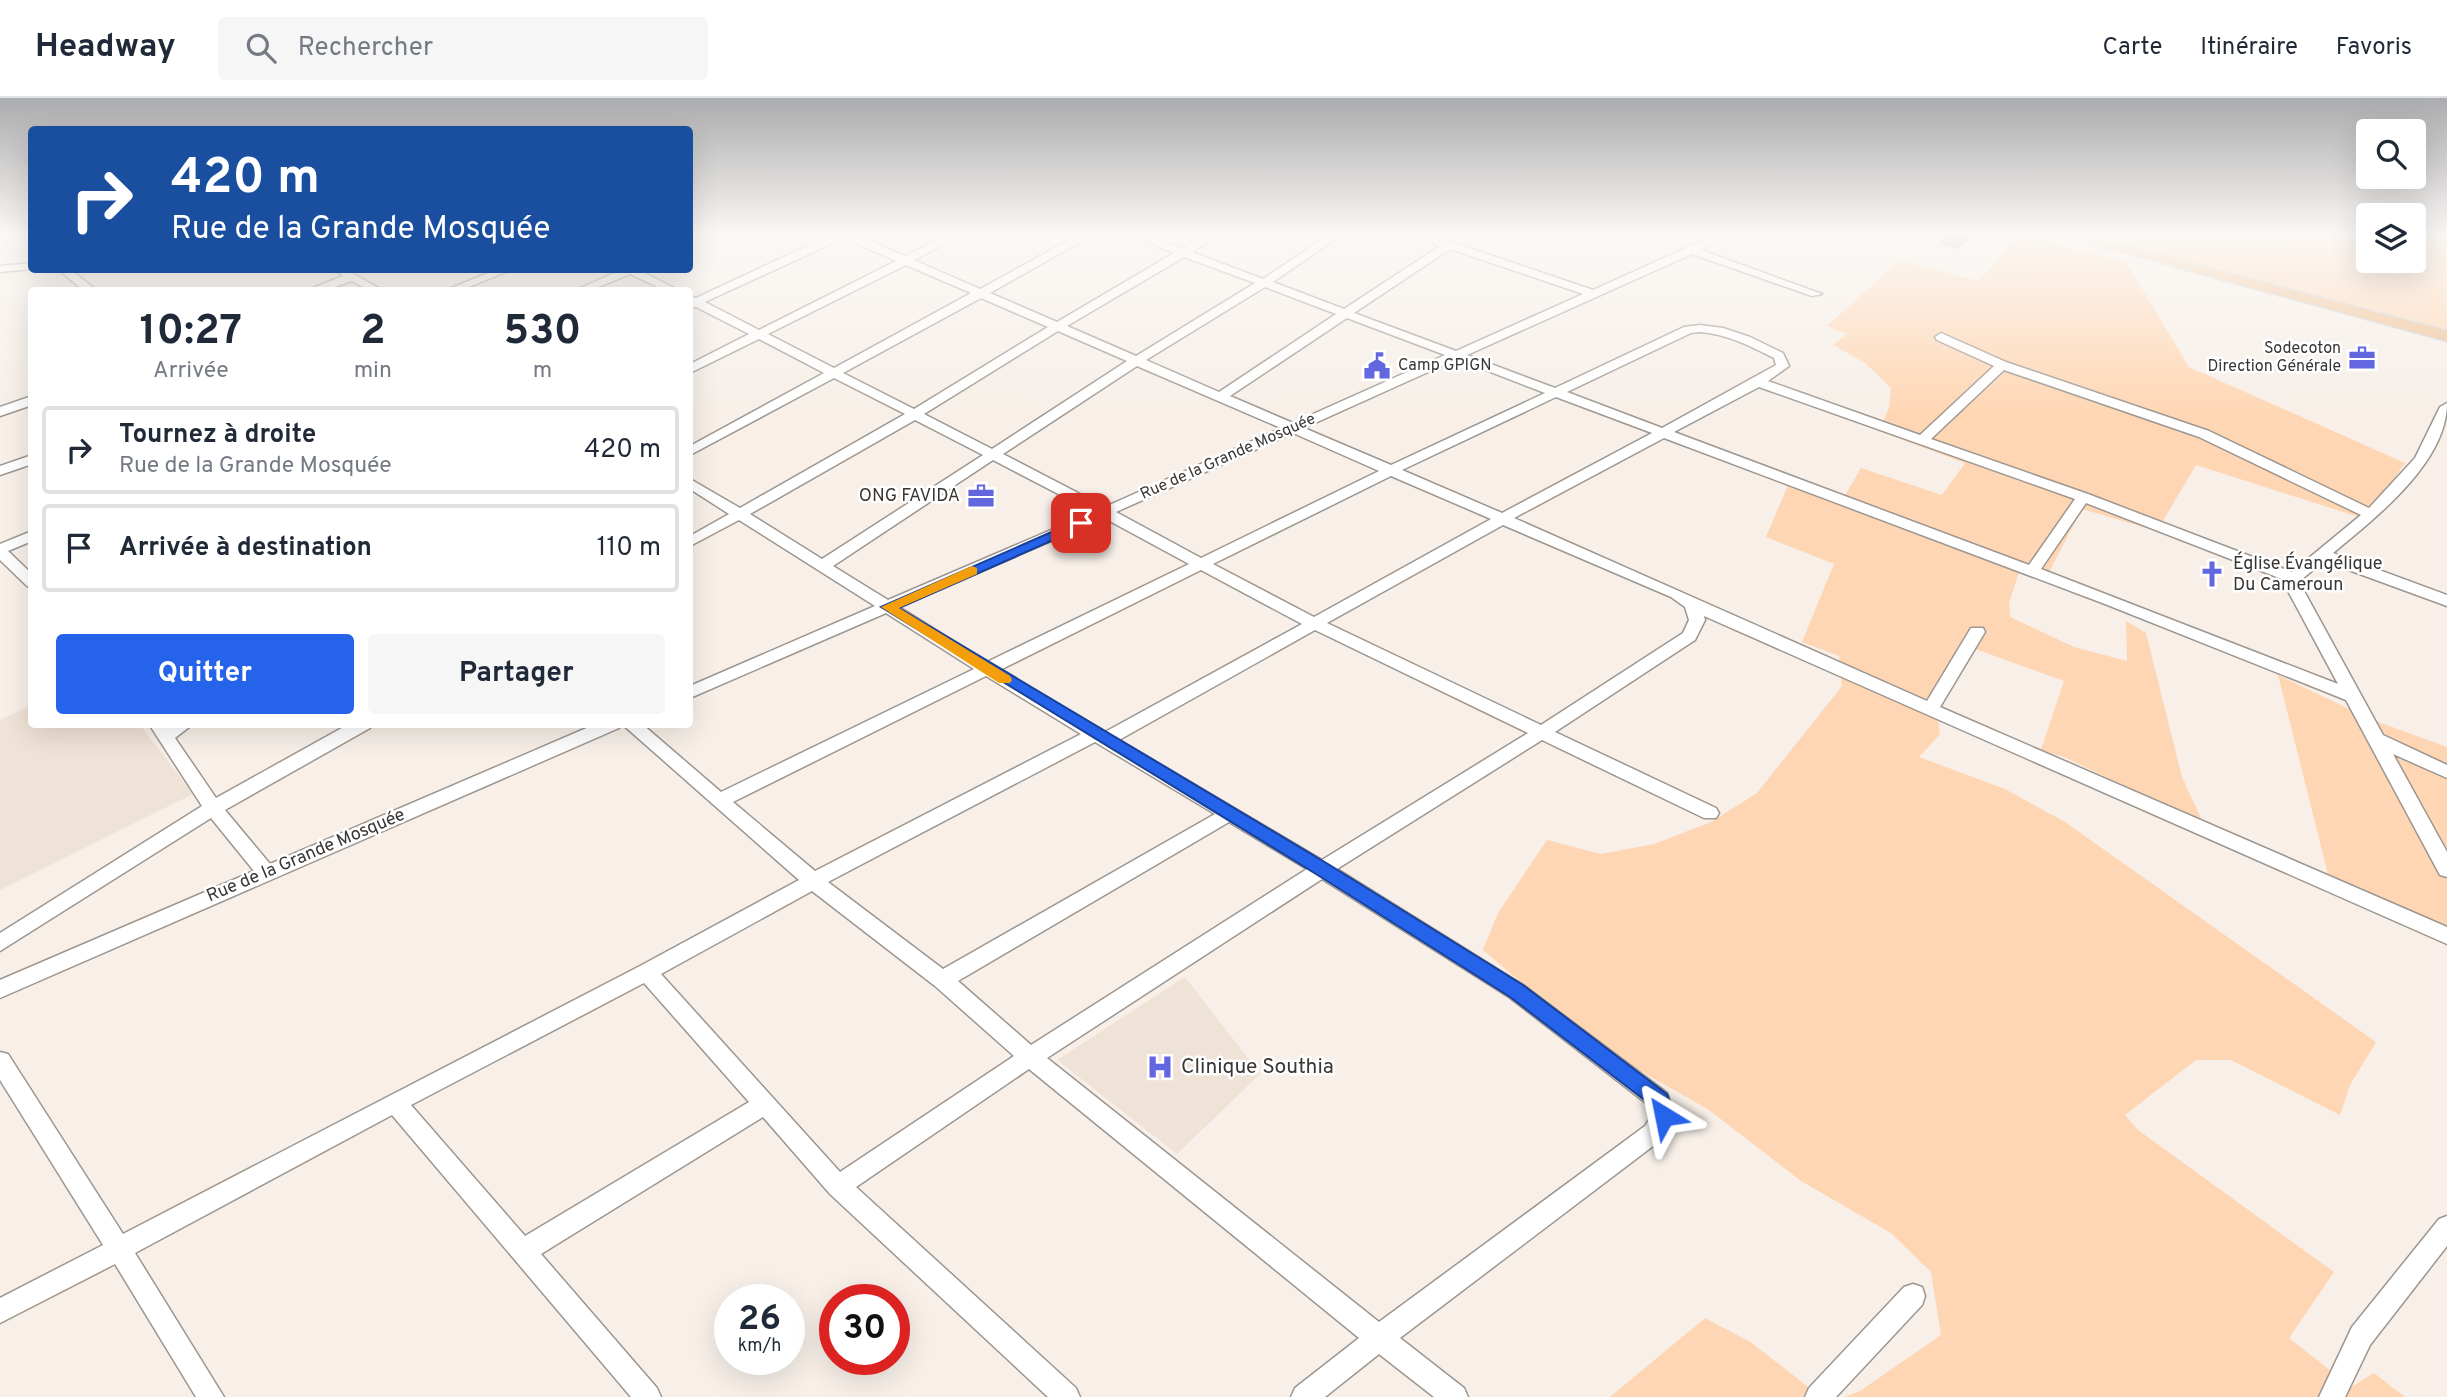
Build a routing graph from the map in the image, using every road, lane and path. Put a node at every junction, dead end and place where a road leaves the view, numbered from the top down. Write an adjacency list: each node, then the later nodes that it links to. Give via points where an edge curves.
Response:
1 (836, 295): 13 (street)
2 (978, 295): 20 (street)
3 (985, 295): 12 (street)
4 (1112, 295): 12 (street)
5 (1245, 295): 17 (street)
6 (1293, 295): 11 (street)
7 (1372, 295): 11 (street)
8 (1594, 295): 16 (street, Rue de la Grande Mosquée)
9 (2292, 295): 14 (main road)
10 (693, 303): 13 (street)
11 (1342, 314): 16 (street); 23 (street)
12 (1056, 327): 17 (street); 27 (street)
13 (756, 334): 19 (street); 20 (street)
14 (2447, 336)
15 (1941, 337): 18 (street)
16 (1454, 356): 22 (street); 28 (street, Rue de la Grande Mosquée)
17 (1136, 361): 23 (street); 32 (street)
18 (2002, 365): 30 (street); 40 (street, via 2204,433)
19 (693, 367)
20 (833, 374): 27 (street); 31 (street)
21 (1758, 382): 22 (street, via 1783,366 1779,356 1702,327); 29 (street); 30 (street)
22 (1556, 394): 29 (street); 35 (street)
23 (1220, 397): 28 (street)
24 (28, 402): 26 (street)
25 (2447, 407): 40 (street, via 2421,460)
26 (0, 412)
27 (913, 415): 32 (street); 39 (street)
28 (1293, 428): 35 (street); 38 (street, Rue de la Grande Mosquée)
29 (1661, 433): 41 (street); 48 (street)
30 (1922, 440): 37 (street)
31 (693, 449)
32 (994, 455): 38 (street); 47 (street)
33 (28, 460): 34 (street)
34 (0, 471)
35 (1390, 471): 41 (street); 46 (street)
36 (693, 485): 39 (street)
37 (2083, 497): 48 (street); 49 (street)
38 (1105, 512): 46 (street); 53 (street, Rue de la Grande Mosquée)
39 (740, 514): 43 (street); 47 (street)
40 (2371, 514): 45 (street)
41 (1502, 519): 52 (street); 54 (street)
42 (28, 537): 44 (street)
43 (693, 540)
44 (0, 550): 50 (street)
45 (2320, 554): 49 (street); 51 (street)
46 (1201, 565): 54 (street); 56 (street)
47 (822, 566): 53 (street)
48 (2032, 571): 58 (street)
49 (2294, 578): 58 (street, via 2296,591)
50 (28, 579)
51 (2447, 601)
52 (1692, 605): 59 (street); 64 (street, via 1698,620 1689,636)
53 (888, 607): 56 (street); 57 (street, Rue de la Grande Mosquée)
54 (1313, 622): 64 (street); 65 (street)
55 (1977, 632): 59 (street)
56 (988, 670): 65 (street); 68 (street)
57 (693, 691)
58 (2350, 695): 66 (street)
59 (1931, 708): 76 (street)
60 (357, 728): 69 (street)
61 (604, 728): 74 (street, Rue de la Grande Mosquée)
62 (635, 728): 68 (street)
63 (162, 730): 69 (street)
64 (1542, 732): 70 (street); 72 (street)
65 (1100, 737): 71 (street); 75 (street)
66 (2374, 738): 67 (street); 73 (street)
67 (2447, 772)
68 (719, 801): 75 (street)
69 (213, 808): 74 (street); 77 (street)
70 (1710, 813)
71 (1229, 814): 72 (street); 79 (street)
72 (1322, 869): 81 (street); 91 (street, via 1516,991 1660,1100 1664,1116 1653,1133)
73 (2447, 870)
74 (266, 873): 80 (street, Rue de la Grande Mosquée)
75 (813, 881): 78 (street); 79 (street)
76 (2447, 936)
77 (0, 943)
78 (647, 972): 83 (street); 84 (street)
79 (942, 980): 81 (street)
80 (0, 989)
81 (1030, 1057): 85 (street); 91 (street)
82 (0, 1061): 87 (street)
83 (395, 1102): 87 (street); 88 (street)
84 (765, 1104): 85 (street); 88 (street)
85 (838, 1186): 94 (street)
86 (2447, 1227): 98 (street, via 2361,1336)
87 (119, 1249): 90 (street); 92 (street)
88 (523, 1251): 93 (street)
89 (1913, 1296): 97 (street)
90 (0, 1311)
91 (1379, 1338): 95 (street); 96 (street)
92 (211, 1397)
93 (648, 1397)
94 (1067, 1397)
95 (1304, 1397)
96 (1455, 1397)
97 (1818, 1397)
98 (2332, 1397)

